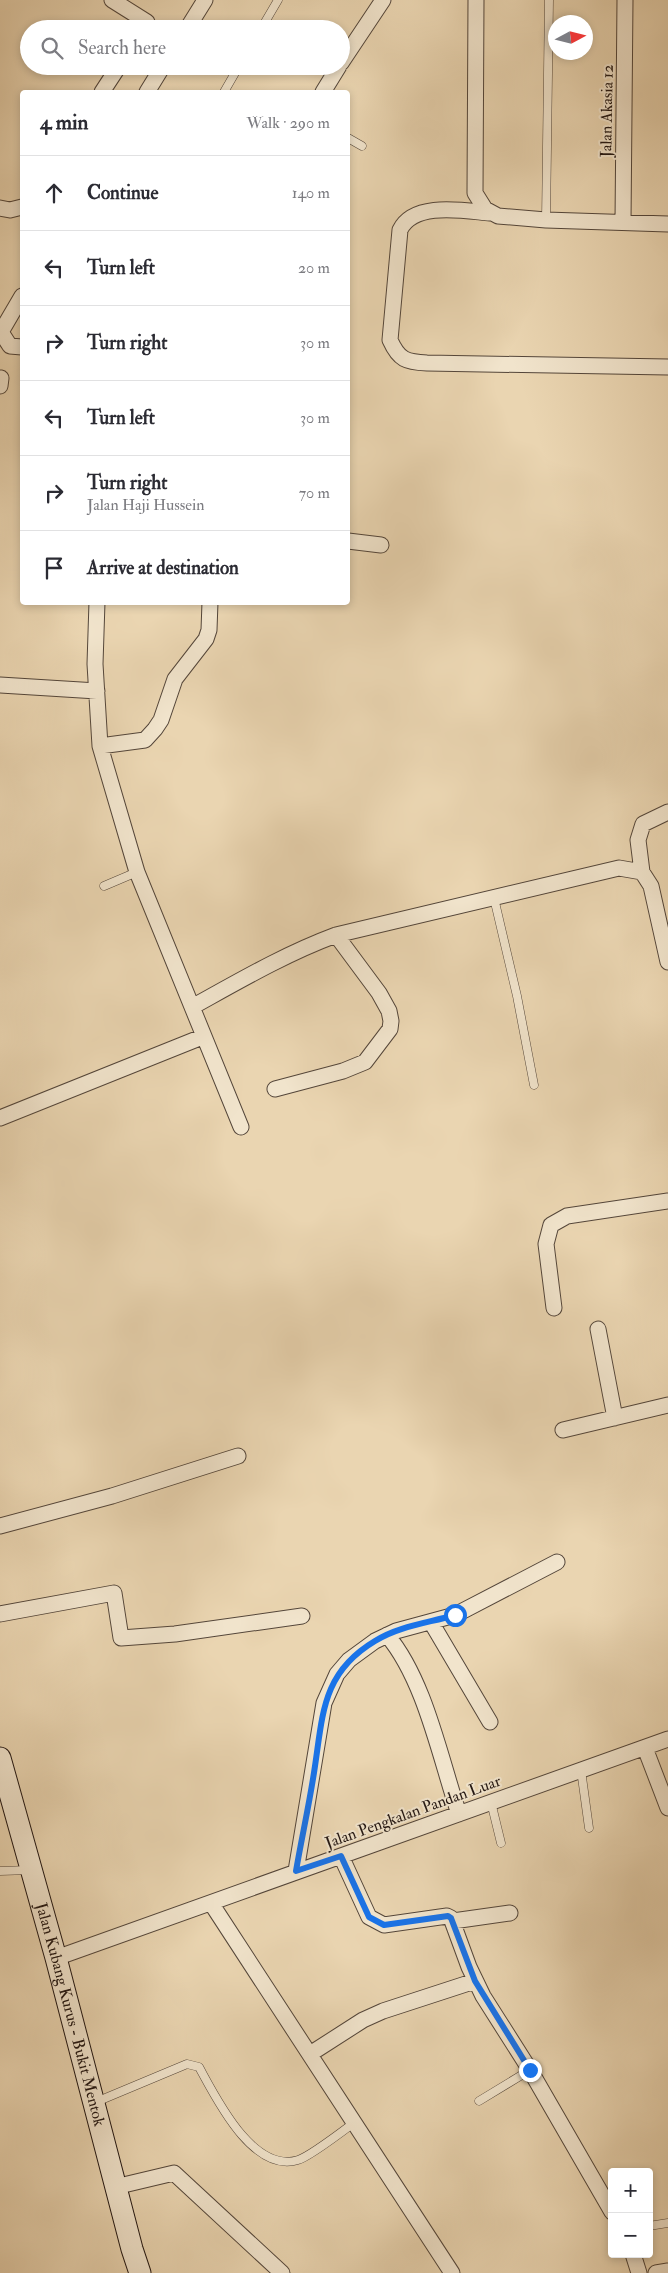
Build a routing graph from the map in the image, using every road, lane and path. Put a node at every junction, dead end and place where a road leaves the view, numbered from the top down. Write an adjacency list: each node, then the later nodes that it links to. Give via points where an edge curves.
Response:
1 (112, 0): 8 (street)
2 (205, 0): 9 (street)
3 (278, 0): 10 (lane)
4 (383, 0): 11 (street)
5 (476, 0): 24 (street, via 475,193)
6 (549, 0): 25 (lane)
7 (625, 0): 26 (street, Jalan Akasia 12)
8 (144, 20)
9 (193, 20)
10 (266, 20)
11 (350, 50)
12 (113, 75): 16 (street)
13 (157, 75): 17 (street)
14 (234, 75): 18 (lane)
15 (333, 75): 19 (street)
16 (103, 90)
17 (148, 90)
18 (225, 90)
19 (324, 90)
20 (350, 139): 21 (lane)
21 (362, 146)
22 (0, 208): 23 (street)
23 (20, 208)
24 (490, 212): 25 (street, via 498,216); 30 (street, via 431,211 412,216 404,222 400,230 390,340 395,352 408,362)
25 (546, 220): 26 (street)
26 (623, 222): 27 (street)
27 (668, 224)
28 (20, 299): 29 (street, via 1,332 10,346)
29 (20, 347)
30 (668, 367)
31 (1, 378): 32 (street)
32 (0, 386)
33 (350, 541): 34 (street)
34 (381, 545)
35 (97, 605): 38 (street)
36 (210, 605): 39 (street, via 206,639 175,679 155,729 145,740)
37 (0, 685): 38 (street)
38 (97, 690): 39 (street)
39 (100, 746): 42 (street)
40 (668, 812): 41 (street, via 643,824 638,840)
41 (642, 866): 44 (street, via 619,868); 46 (street, via 651,886)
42 (137, 872): 43 (lane); 47 (street)
43 (104, 886)
44 (494, 898): 45 (street); 49 (lane)
45 (336, 934): 47 (street, via 270,963); 50 (street, via 379,992 389,1011 390,1029 365,1062 344,1071)
46 (668, 962)
47 (192, 1007): 48 (street)
48 (202, 1037): 51 (street); 52 (street)
49 (534, 1085)
50 (275, 1089)
51 (0, 1118)
52 (241, 1127)
53 (668, 1201): 54 (street, via 567,1216 551,1225 546,1244)
54 (554, 1308)
55 (598, 1329): 57 (street)
56 (668, 1405): 57 (street)
57 (615, 1418): 58 (street)
58 (563, 1430)
59 (238, 1456): 60 (street, via 112,1496)
60 (0, 1526)
61 (557, 1562): 64 (street, via 455,1615)
62 (0, 1614): 63 (street, via 114,1593 121,1638 175,1634)
63 (302, 1616)
64 (431, 1622): 65 (street); 66 (street)
65 (387, 1635): 73 (street, via 404,1658 419,1690); 79 (street, via 349,1660 324,1703)
66 (490, 1722)
67 (668, 1739): 68 (street, Jalan Pengkalan Pandan Luar)
68 (645, 1748): 70 (street, Jalan Pengkalan Pandan Luar); 72 (street)
69 (0, 1758): 77 (main road, Jalan Kubang Kurus - Bukit Mentok)
70 (582, 1770): 71 (street, Jalan Pengkalan Pandan Luar); 74 (lane)
71 (491, 1802): 73 (street, Jalan Pengkalan Pandan Luar); 75 (lane)
72 (668, 1808)
73 (459, 1814): 76 (street, Jalan Pengkalan Pandan Luar)
74 (589, 1828)
75 (501, 1843)
76 (341, 1856): 79 (street, Jalan Pengkalan Pandan Luar); 82 (street, via 369,1917 376,1922 384,1925 448,1916)
77 (32, 1870): 78 (lane); 83 (main road, Jalan Kubang Kurus - Bukit Mentok)
78 (0, 1871)
79 (296, 1871): 80 (street, Jalan Pengkalan Pandan Luar)
80 (211, 1902): 83 (street, Jalan Pengkalan Pandan Luar); 85 (street)
81 (510, 1913): 82 (street)
82 (453, 1921): 84 (street)
83 (56, 1958): 88 (main road, Jalan Kubang Kurus - Bukit Mentok)
84 (475, 1981): 85 (street, via 370,2017); 86 (street)
85 (310, 2054): 89 (street)
86 (530, 2070): 87 (lane); 91 (street)
87 (479, 2101)
88 (94, 2103): 89 (lane, via 187,2064 199,2067 247,2142 266,2158 298,2160); 90 (main road, Jalan Kubang Kurus - Bukit Mentok)
89 (356, 2122): 97 (street)
90 (114, 2180): 95 (main road, Jalan Kubang Kurus - Bukit Mentok); 96 (street, via 174,2173)
91 (608, 2205)
92 (668, 2223): 93 (lane)
93 (653, 2225)
94 (668, 2271): 98 (street)
95 (140, 2273)
96 (282, 2273)
97 (452, 2273)
98 (656, 2273)

